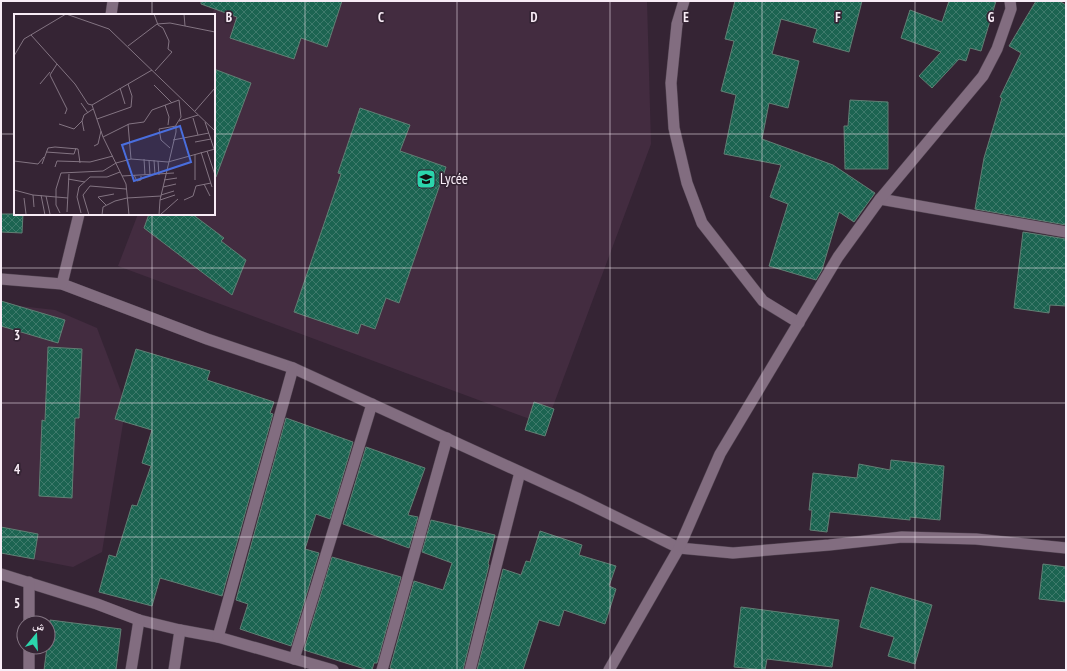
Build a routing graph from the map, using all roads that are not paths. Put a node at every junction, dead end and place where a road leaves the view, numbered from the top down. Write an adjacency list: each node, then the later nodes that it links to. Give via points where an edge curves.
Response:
1 (113, 1): 4 (street)
2 (684, 1): 10 (street, via 677,24 671,83 674,128 687,183 702,223 763,301)
3 (1010, 1): 5 (street, via 1011,9 997,49 983,76)
4 (111, 14)
5 (880, 199): 7 (street); 10 (street, via 838,257)
6 (78, 215): 9 (street)
7 (1066, 232)
8 (1, 280): 9 (street)
9 (62, 284): 11 (street, via 207,339)
10 (799, 323): 15 (street, via 720,454)
11 (293, 368): 12 (street); 22 (street)
12 (372, 404): 13 (street); 24 (street)
13 (447, 438): 14 (street); 29 (street)
14 (520, 472): 15 (street); 30 (street)
15 (679, 548): 16 (street, via 733,553 902,537 976,539); 31 (street)
16 (1066, 548)
17 (1, 574): 18 (street)
18 (29, 582): 19 (street); 20 (street)
19 (29, 615)
20 (139, 620): 21 (street); 26 (street)
21 (180, 630): 22 (street); 27 (street)
22 (218, 637): 24 (street)
23 (29, 655): 25 (street)
24 (294, 659): 28 (street)
25 (29, 670)
26 (131, 670)
27 (174, 670)
28 (333, 670)
29 (382, 670)
30 (470, 670)
31 (609, 670)

